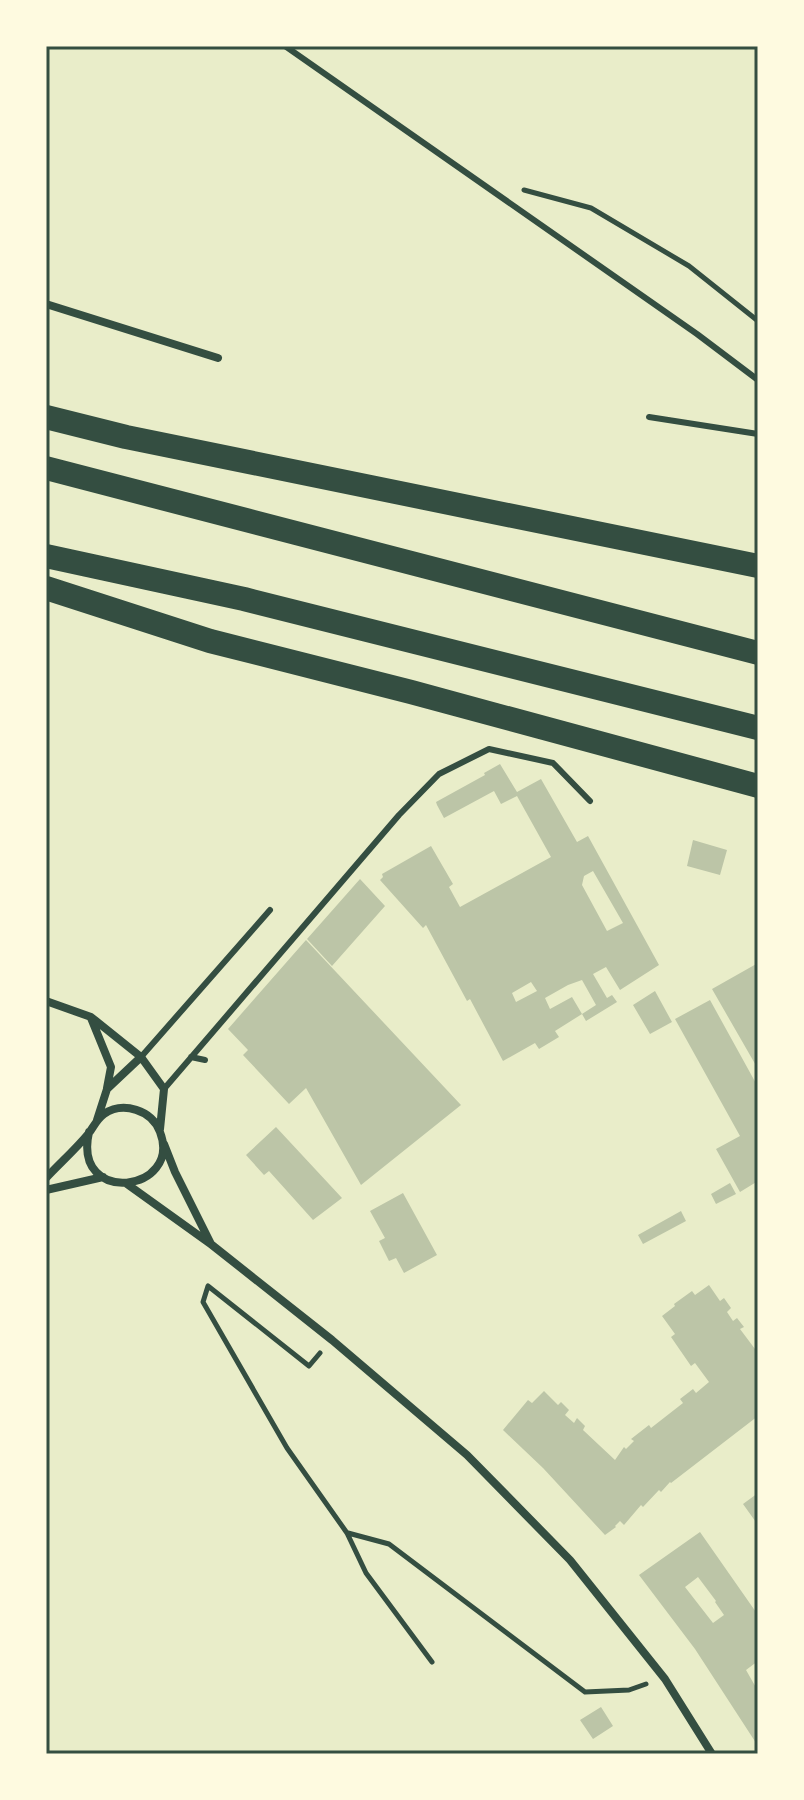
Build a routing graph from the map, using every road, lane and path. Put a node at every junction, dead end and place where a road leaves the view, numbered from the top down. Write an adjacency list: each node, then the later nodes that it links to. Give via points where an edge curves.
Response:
1 (285, 46): 6 (lane)
2 (517, 189): 4 (path, via 591,208 689,266)
3 (46, 304): 5 (street)
4 (758, 321)
5 (218, 358)
6 (758, 380)
7 (46, 417): 13 (highway)
8 (649, 417): 9 (lane)
9 (758, 434)
10 (46, 468): 16 (highway)
11 (46, 539): 15 (highway)
12 (46, 556): 15 (highway)
13 (758, 566)
14 (46, 588): 18 (highway, via 210,641)
15 (244, 599): 17 (highway)
16 (758, 653)
17 (758, 728)
18 (758, 786)
19 (590, 801): 24 (lane, via 553,763 489,749 439,774)
20 (270, 910): 23 (lane)
21 (46, 1001): 22 (street)
22 (91, 1017): 23 (street); 26 (street, via 111,1067)
23 (141, 1057): 26 (street); 27 (street)
24 (191, 1057): 25 (lane); 27 (lane)
25 (205, 1060)
26 (107, 1089): 28 (street)
27 (164, 1089): 29 (street)
28 (96, 1121): 29 (street, via 105,1113 130,1108 142,1111); 30 (street)
29 (160, 1129): 31 (street)
30 (89, 1132): 32 (street, via 88,1157); 33 (street)
31 (163, 1141): 34 (street, via 158,1165); 36 (street)
32 (103, 1177): 34 (street); 35 (street)
33 (46, 1178)
34 (127, 1184): 36 (street)
35 (46, 1190)
36 (212, 1245): 37 (street)
37 (332, 1340): 38 (path, via 309,1366 208,1286 203,1302 287,1448); 40 (street, via 467,1455 570,1560)
38 (347, 1533): 39 (path, via 366,1573); 40 (path, via 389,1544 585,1692 629,1690)
39 (432, 1662)
40 (665, 1679): 41 (street)
41 (712, 1754)

